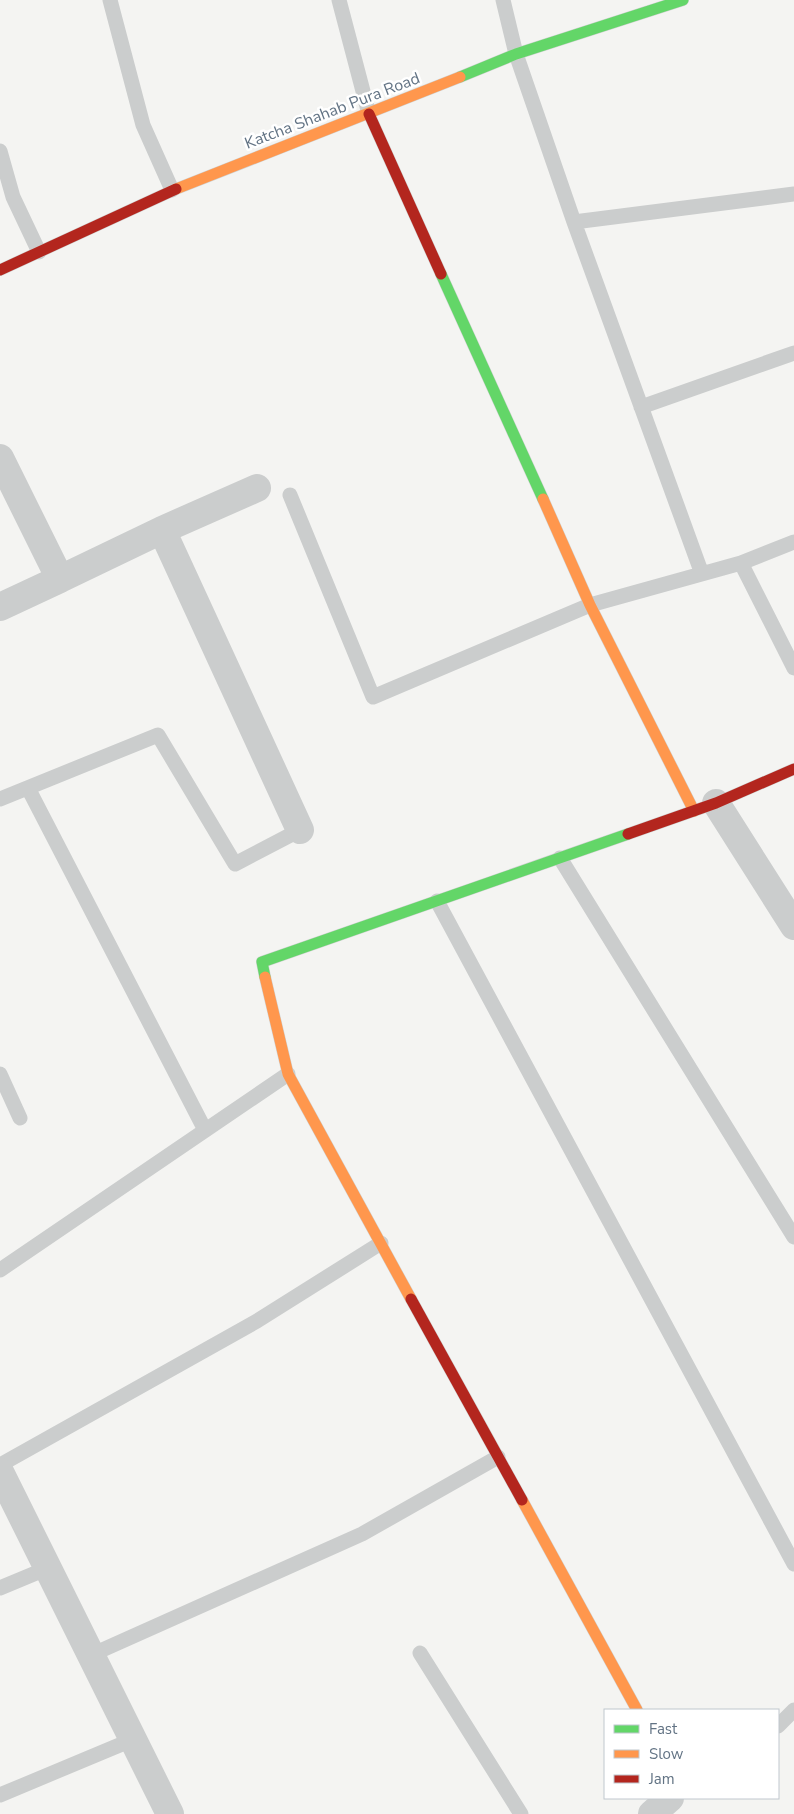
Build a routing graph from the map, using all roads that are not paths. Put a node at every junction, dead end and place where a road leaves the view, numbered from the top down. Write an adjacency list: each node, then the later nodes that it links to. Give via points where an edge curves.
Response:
1 (110, 0): 8 (lane, via 143,125)
2 (339, 0): 6 (lane)
3 (503, 0): 5 (lane)
4 (674, 1): 5 (street, Katcha Shahab Pura Road)
5 (516, 54): 6 (street, Katcha Shahab Pura Road); 10 (lane)
6 (369, 114): 8 (street, Katcha Shahab Pura Road); 23 (street)
7 (0, 151): 11 (lane, via 13,197)
8 (172, 190): 11 (street, Katcha Shahab Pura Road)
9 (794, 194): 10 (lane)
10 (574, 222): 14 (lane)
11 (40, 252): 12 (street, Katcha Shahab Pura Road)
12 (0, 270)
13 (794, 353): 14 (lane)
14 (641, 407): 21 (lane)
15 (0, 458): 22 (street)
16 (256, 488): 18 (street)
17 (290, 495): 23 (lane, via 373,697)
18 (162, 530): 22 (street); 30 (street)
19 (794, 542): 20 (lane)
20 (741, 563): 21 (lane); 25 (lane)
21 (702, 574): 23 (lane)
22 (60, 578): 24 (street)
23 (590, 605): 29 (street)
24 (0, 607)
25 (794, 668)
26 (794, 769): 29 (street)
27 (28, 788): 28 (lane); 30 (lane, via 158,735 235,864); 37 (lane)
28 (0, 799)
29 (705, 807): 31 (street); 33 (street)
30 (300, 830)
31 (560, 858): 32 (street); 38 (lane)
32 (437, 901): 35 (street, via 262,962); 44 (lane)
33 (794, 926)
34 (0, 1074): 36 (lane)
35 (288, 1074): 37 (lane); 39 (street)
36 (20, 1118)
37 (205, 1130): 40 (lane)
38 (794, 1237)
39 (381, 1243): 41 (street); 42 (lane, via 257,1321)
40 (0, 1270)
41 (498, 1457): 48 (lane, via 362,1534); 49 (street)
42 (0, 1465)
43 (0, 1472): 45 (street)
44 (794, 1564)
45 (48, 1568): 46 (lane); 48 (street)
46 (0, 1588)
47 (420, 1653): 56 (lane)
48 (91, 1655): 52 (street)
49 (636, 1709)
50 (794, 1710): 51 (lane)
51 (779, 1725)
52 (134, 1740): 53 (lane); 55 (street)
53 (0, 1795)
54 (669, 1799): 57 (street)
55 (170, 1814)
56 (521, 1814)
57 (652, 1814)

